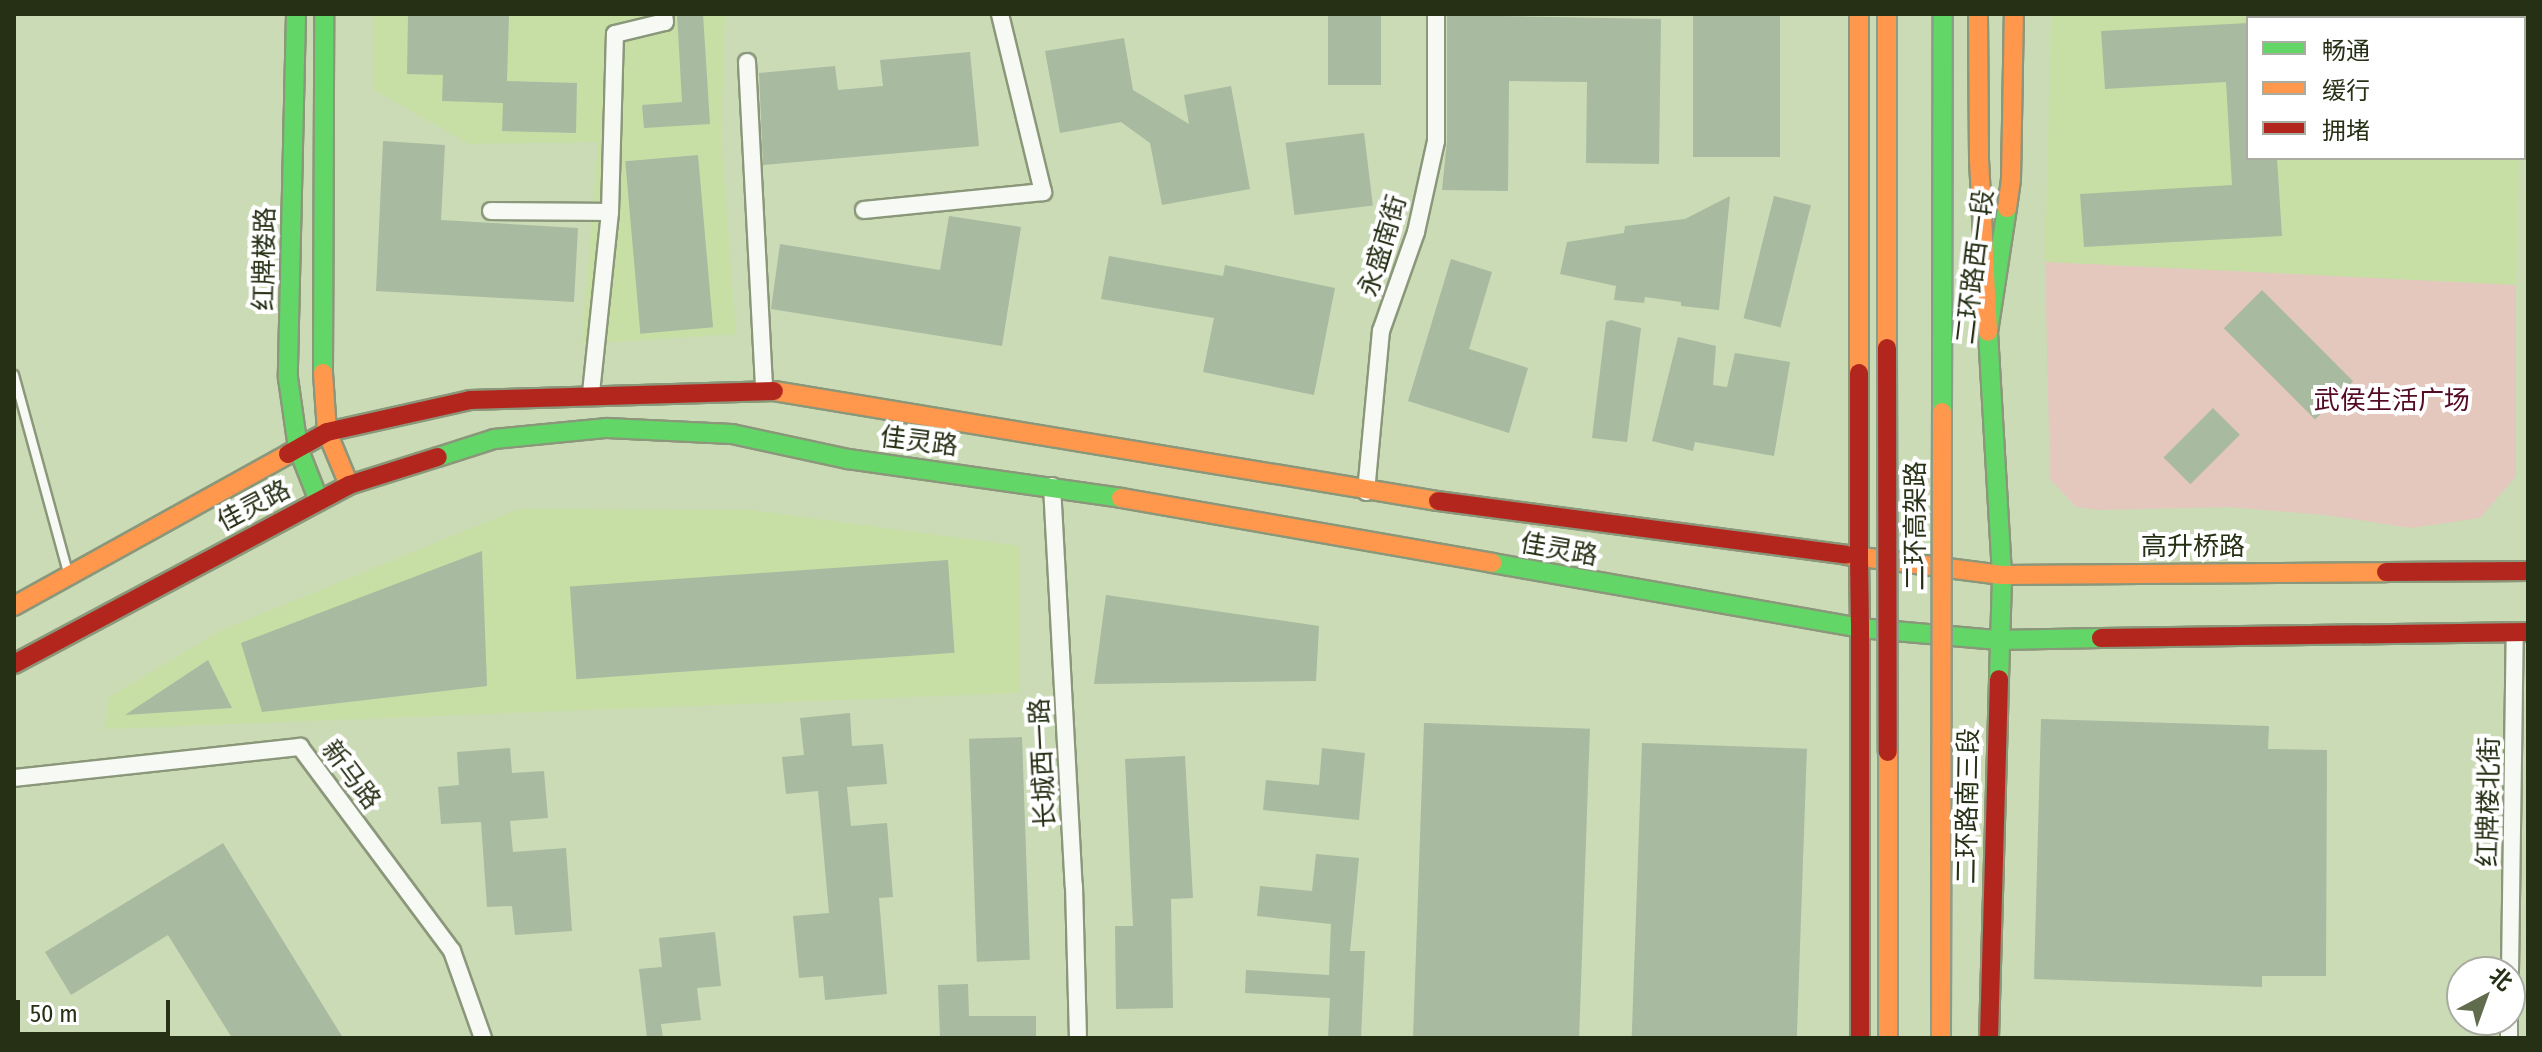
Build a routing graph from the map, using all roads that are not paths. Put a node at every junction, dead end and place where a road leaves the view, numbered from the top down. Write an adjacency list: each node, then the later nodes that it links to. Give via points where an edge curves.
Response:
1 (296, 14): 20 (main road, 红牌楼路, via 288,378)
2 (324, 14): 19 (main road, via 322,356)
3 (664, 14): 14 (street, via 665,22 615,34)
4 (1000, 14): 12 (street, via 1043,192)
5 (1436, 14): 23 (street, 永盛南街, via 1436,141 1416,232 1381,331)
6 (1859, 14): 25 (main road)
7 (1887, 14): 39 (main road, 二环高架路, bridge)
8 (1943, 14): 40 (main road, 二环高架路, bridge)
9 (1978, 14): 15 (main road)
10 (2014, 14): 15 (main road, 二环路西一段, via 2011,179)
11 (747, 62): 17 (street)
12 (864, 210)
13 (491, 211): 14 (street)
14 (610, 212): 18 (street)
15 (1988, 332): 28 (main road, 二环路西一段)
16 (14, 375): 27 (lane)
17 (764, 389): 18 (main road, 佳灵路); 23 (main road, 佳灵路)
18 (591, 393): 19 (main road, 佳灵路, via 470,400)
19 (327, 432): 20 (main road, 佳灵路); 21 (main road)
20 (298, 448): 24 (main road, 红牌楼路); 27 (main road, 佳灵路)
21 (349, 485): 22 (main road, 佳灵路, via 494,439 607,428 732,434 848,459); 24 (main road, 佳灵路)
22 (1052, 486): 30 (main road, 佳灵路); 37 (street, 长城西一路)
23 (1366, 492): 25 (main road, 佳灵路)
24 (319, 501): 33 (main road, 佳灵路)
25 (1859, 557): 28 (main road, 高升桥路); 30 (main road)
26 (2528, 571): 28 (main road, 高升桥路)
27 (68, 574): 29 (main road, 佳灵路)
28 (2002, 575): 32 (main road, 二环路南三段)
29 (14, 606)
30 (1860, 628): 32 (main road); 38 (main road)
31 (2522, 632): 32 (main road); 35 (street, 红牌楼北街)
32 (1998, 640): 41 (main road, 二环路南三段)
33 (14, 664)
34 (14, 778): 36 (street, 新马路, via 300,747 452,951)
35 (2511, 956)
36 (483, 1038)
37 (1078, 1038)
38 (1860, 1038)
39 (1888, 1038)
40 (1941, 1038)
41 (1989, 1038)

